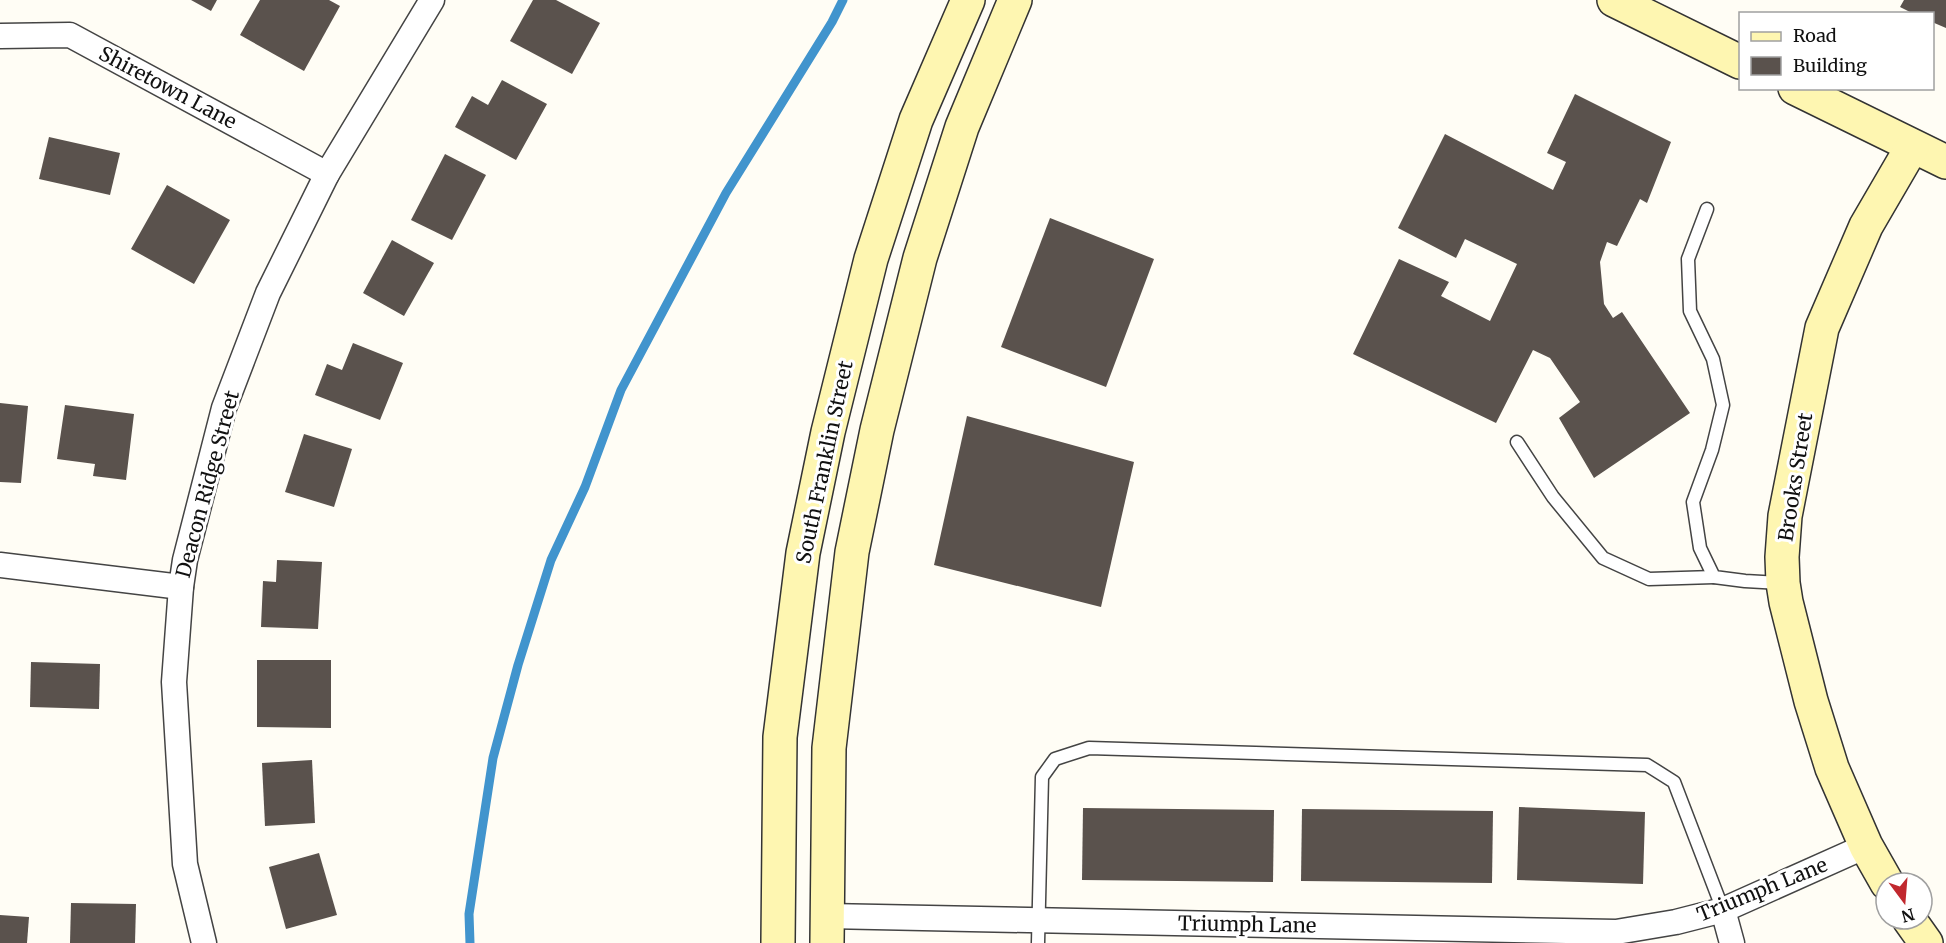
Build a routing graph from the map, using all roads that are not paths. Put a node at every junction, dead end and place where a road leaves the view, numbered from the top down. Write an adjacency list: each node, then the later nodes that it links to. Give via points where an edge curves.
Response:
1 (432, 0): 10 (street, Deacon Ridge Street)
2 (968, 0): 23 (street, South Franklin Street, via 916,120 871,260 828,432 803,553 780,737)
3 (1015, 0): 21 (street, via 962,127 920,258 877,430 852,552 829,748)
4 (1614, 0): 6 (street)
5 (0, 36): 10 (street, Shiretown Lane, via 70,34)
6 (1739, 62)
7 (1799, 90): 8 (street)
8 (1912, 147): 9 (street); 15 (street, Brooks Street, via 1866,226 1822,328 1785,516)
9 (1946, 162)
10 (327, 174): 16 (street, Deacon Ridge Street, via 268,293 224,408)
11 (1707, 209): 14 (lane, via 1688,260 1690,311 1713,359 1723,405 1694,502 1700,548)
12 (1517, 442): 14 (lane, via 1553,497 1603,558 1649,579)
13 (0, 565): 16 (street)
14 (1714, 577): 15 (lane)
15 (1783, 583): 17 (street, Brooks Street, via 1811,701 1832,768)
16 (181, 587): 22 (street, Deacon Ridge Street, via 174,682 184,853)
17 (1866, 846): 18 (street, Brooks Street); 19 (street, Triumph Lane)
18 (1880, 871)
19 (1723, 910): 20 (street, Triumph Lane, via 1616,932); 20 (lane, via 1674,782 1647,765 1089,748 1055,759 1042,777); 25 (street)
20 (1039, 919): 21 (street, Triumph Lane, via 927,919); 24 (lane)
21 (827, 930)
22 (204, 943)
23 (778, 943)
24 (1038, 943)
25 (1732, 943)

